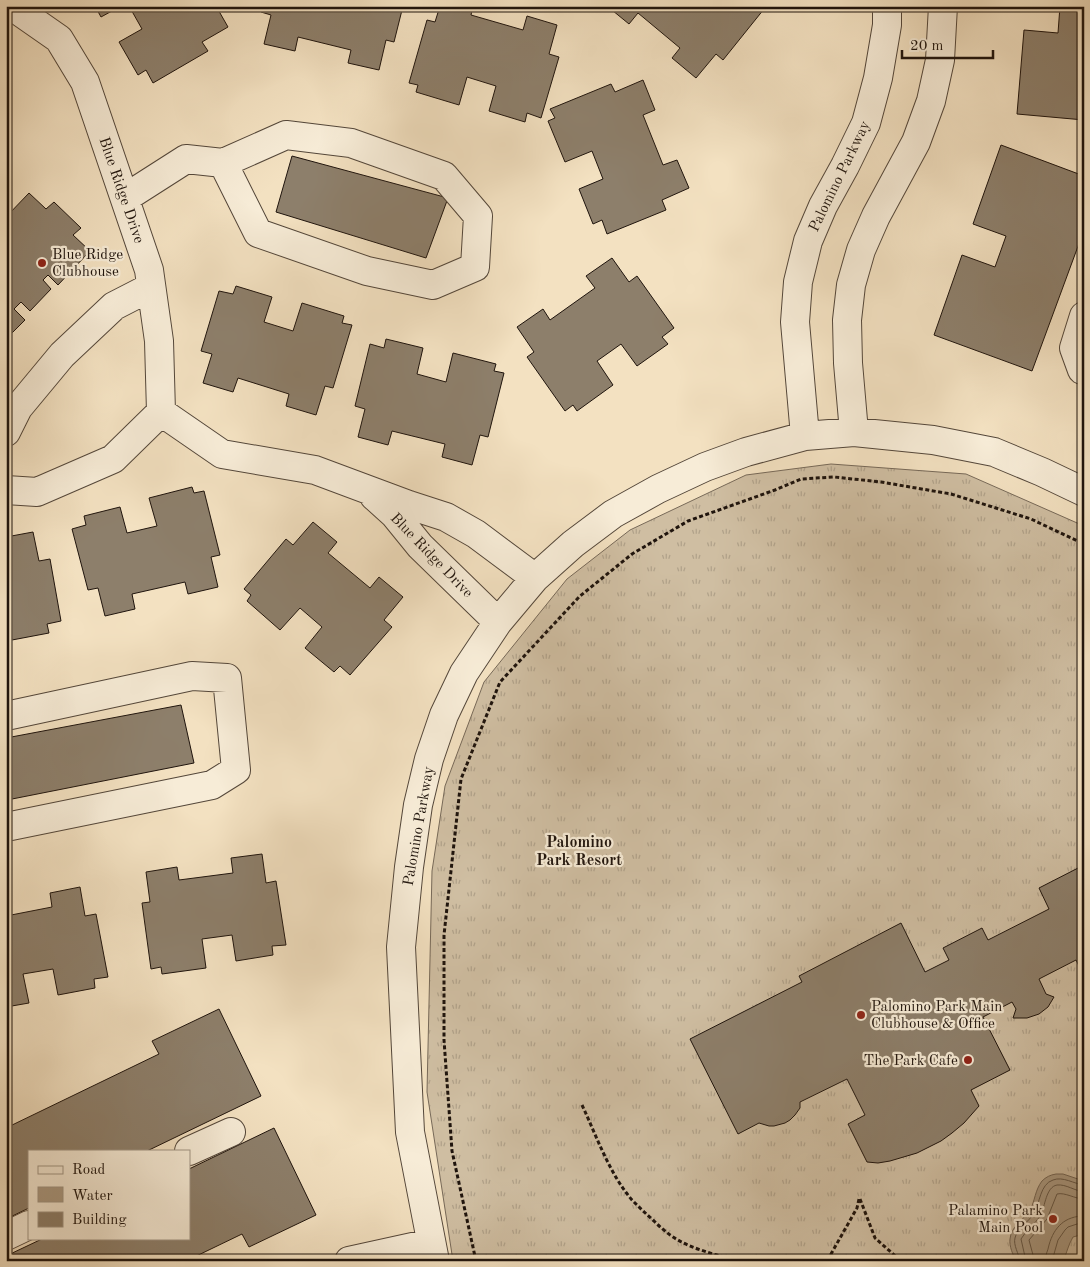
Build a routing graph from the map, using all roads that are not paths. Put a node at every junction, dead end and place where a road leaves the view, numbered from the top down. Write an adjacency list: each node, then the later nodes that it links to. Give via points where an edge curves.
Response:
1 (887, 6): 12 (street, Palomino Parkway, via 878,78 866,123 808,241 798,282 795,322)
2 (943, 6): 11 (street, via 940,60 931,101 916,142 861,250 851,285 847,320)
3 (12, 8): 5 (street, Blue Ridge Drive, via 59,38 85,82)
4 (223, 163): 4 (street, via 286,135 351,143 444,176 478,216 475,267 433,285 367,272 258,233); 5 (street, via 186,159)
5 (125, 198): 6 (street, Blue Ridge Drive, via 149,270)
6 (151, 286): 9 (street, Blue Ridge Drive, via 159,341); 10 (street, via 114,306 62,355 18,408)
7 (1084, 316): 8 (street, via 1074,348)
8 (1084, 370)
9 (161, 412): 13 (street, Blue Ridge Drive, via 222,454 315,470); 14 (street, via 113,459 37,492)
10 (6, 432)
11 (854, 432): 12 (street, Palomino Parkway); 15 (street, Palomino Parkway, via 933,440 994,452)
12 (805, 436): 16 (street, Palomino Parkway, via 746,452 658,489 613,514 572,544)
13 (366, 488): 16 (street, Blue Ridge Drive, via 446,517 476,534); 17 (street, Blue Ridge Drive)
14 (6, 490)
15 (1084, 492)
16 (535, 578): 17 (street, Palomino Parkway)
17 (498, 622): 24 (street, Palomino Parkway, via 464,673 441,724 418,805 409,867 401,947 410,1132)
18 (6, 716): 19 (street, via 192,676 227,678 236,770 212,785)
19 (6, 827)
20 (232, 1132): 21 (street)
21 (190, 1151)
22 (28, 1225): 23 (street)
23 (6, 1236)
24 (433, 1252): 25 (street)
25 (349, 1261)

